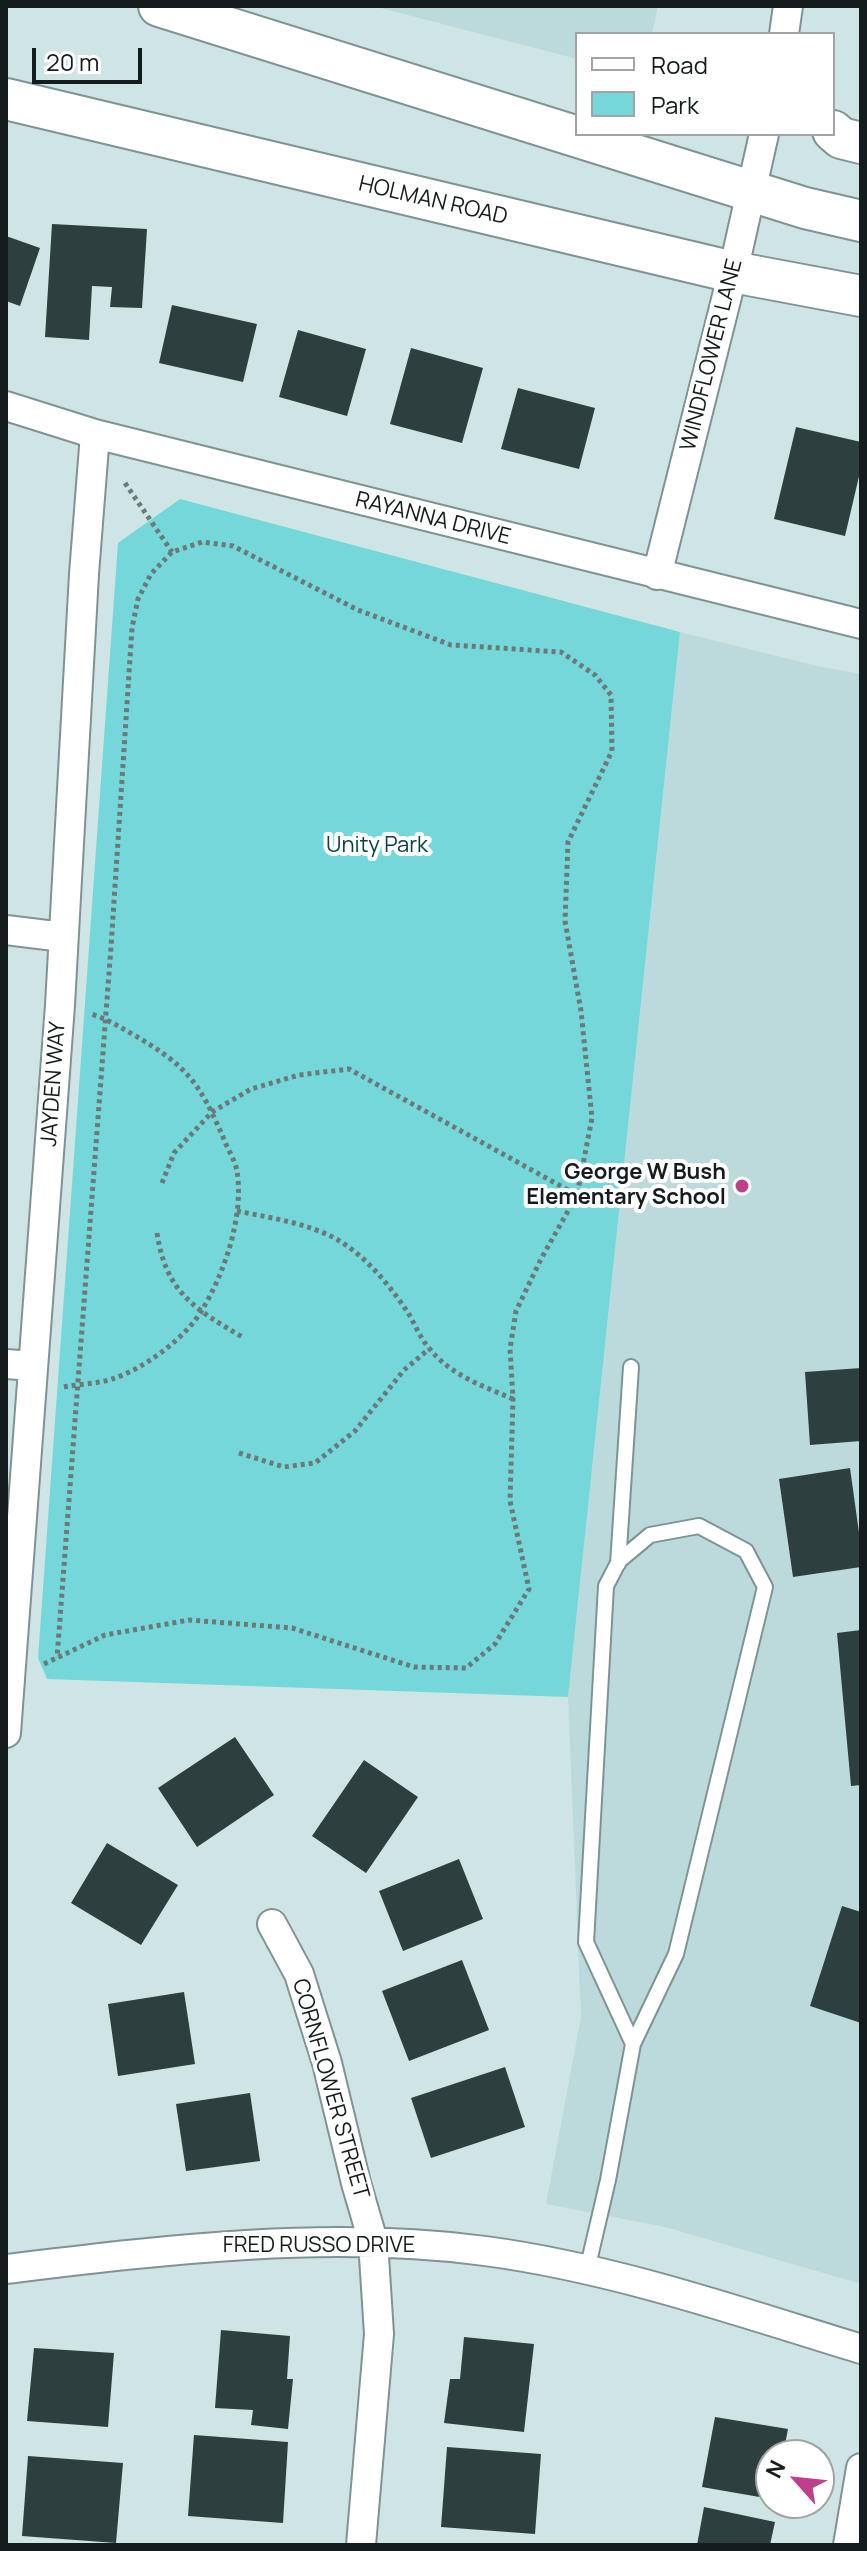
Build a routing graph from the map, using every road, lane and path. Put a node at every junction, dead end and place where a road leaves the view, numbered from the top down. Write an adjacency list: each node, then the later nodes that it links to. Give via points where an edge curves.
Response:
1 (159, 6): 6 (main road)
2 (788, 6): 3 (street)
3 (784, 32)
4 (6, 99): 12 (main road, HOLMAN ROAD)
5 (835, 133): 9 (main road)
6 (575, 136)
7 (576, 136): 10 (main road)
8 (764, 136): 10 (street, WINDFLOWER LANE)
9 (861, 143)
10 (752, 191): 11 (main road); 12 (street, WINDFLOWER LANE)
11 (861, 221)
12 (733, 272): 13 (main road, HOLMAN ROAD); 17 (street, WINDFLOWER LANE)
13 (861, 296)
14 (6, 406): 15 (street, RAYANNA DRIVE)
15 (95, 434): 16 (path); 17 (street, RAYANNA DRIVE); 20 (street, JAYDEN WAY)
16 (172, 552): 22 (path, via 151,574 132,628); 25 (path, via 202,542 233,546 358,610 451,645 561,652 595,675 611,695 612,751 568,842 565,921 592,1118)
17 (657, 575): 18 (street, RAYANNA DRIVE)
18 (861, 624)
19 (6, 930): 20 (street)
20 (63, 937): 21 (street, JAYDEN WAY)
21 (60, 1005): 22 (path); 32 (street, JAYDEN WAY)
22 (106, 1019): 23 (path, via 170,1056 195,1081); 33 (path)
23 (212, 1112): 24 (path, via 174,1153); 25 (path, via 251,1089 299,1075 349,1069); 26 (path, via 237,1169)
24 (162, 1183)
25 (577, 1195): 34 (path, via 516,1311 510,1349)
26 (237, 1211): 28 (path); 30 (path, via 294,1223 338,1240 385,1282)
27 (157, 1233): 28 (path, via 172,1282)
28 (201, 1313): 29 (path); 33 (path, via 144,1364 112,1379)
29 (244, 1338)
30 (429, 1349): 34 (path, via 465,1379); 35 (path, via 404,1370 355,1431 315,1463 284,1467)
31 (631, 1367): 36 (lane)
32 (23, 1374): 33 (path); 38 (street, JAYDEN WAY)
33 (78, 1385): 37 (path)
34 (513, 1399): 37 (path, via 510,1501 529,1589 495,1644 466,1668 414,1667 292,1628 189,1620 105,1635)
35 (239, 1453)
36 (618, 1564): 41 (lane, via 606,1586 586,1942); 41 (lane, via 650,1535 699,1526 746,1551 765,1587 676,1954)
37 (57, 1658): 38 (path)
38 (10, 1680): 39 (street, JAYDEN WAY)
39 (6, 1733)
40 (272, 1924): 42 (street, CORNFLOWER STREET, via 299,1974)
41 (633, 2044): 44 (lane)
42 (373, 2241): 43 (street, FRED RUSSO DRIVE, via 162,2250); 44 (street, FRED RUSSO DRIVE, via 485,2251); 47 (street, CORNFLOWER STREET, via 379,2334)
43 (6, 2269)
44 (587, 2270): 45 (street, FRED RUSSO DRIVE)
45 (861, 2349)
46 (861, 2468): 48 (street)
47 (361, 2545)
48 (848, 2545)

